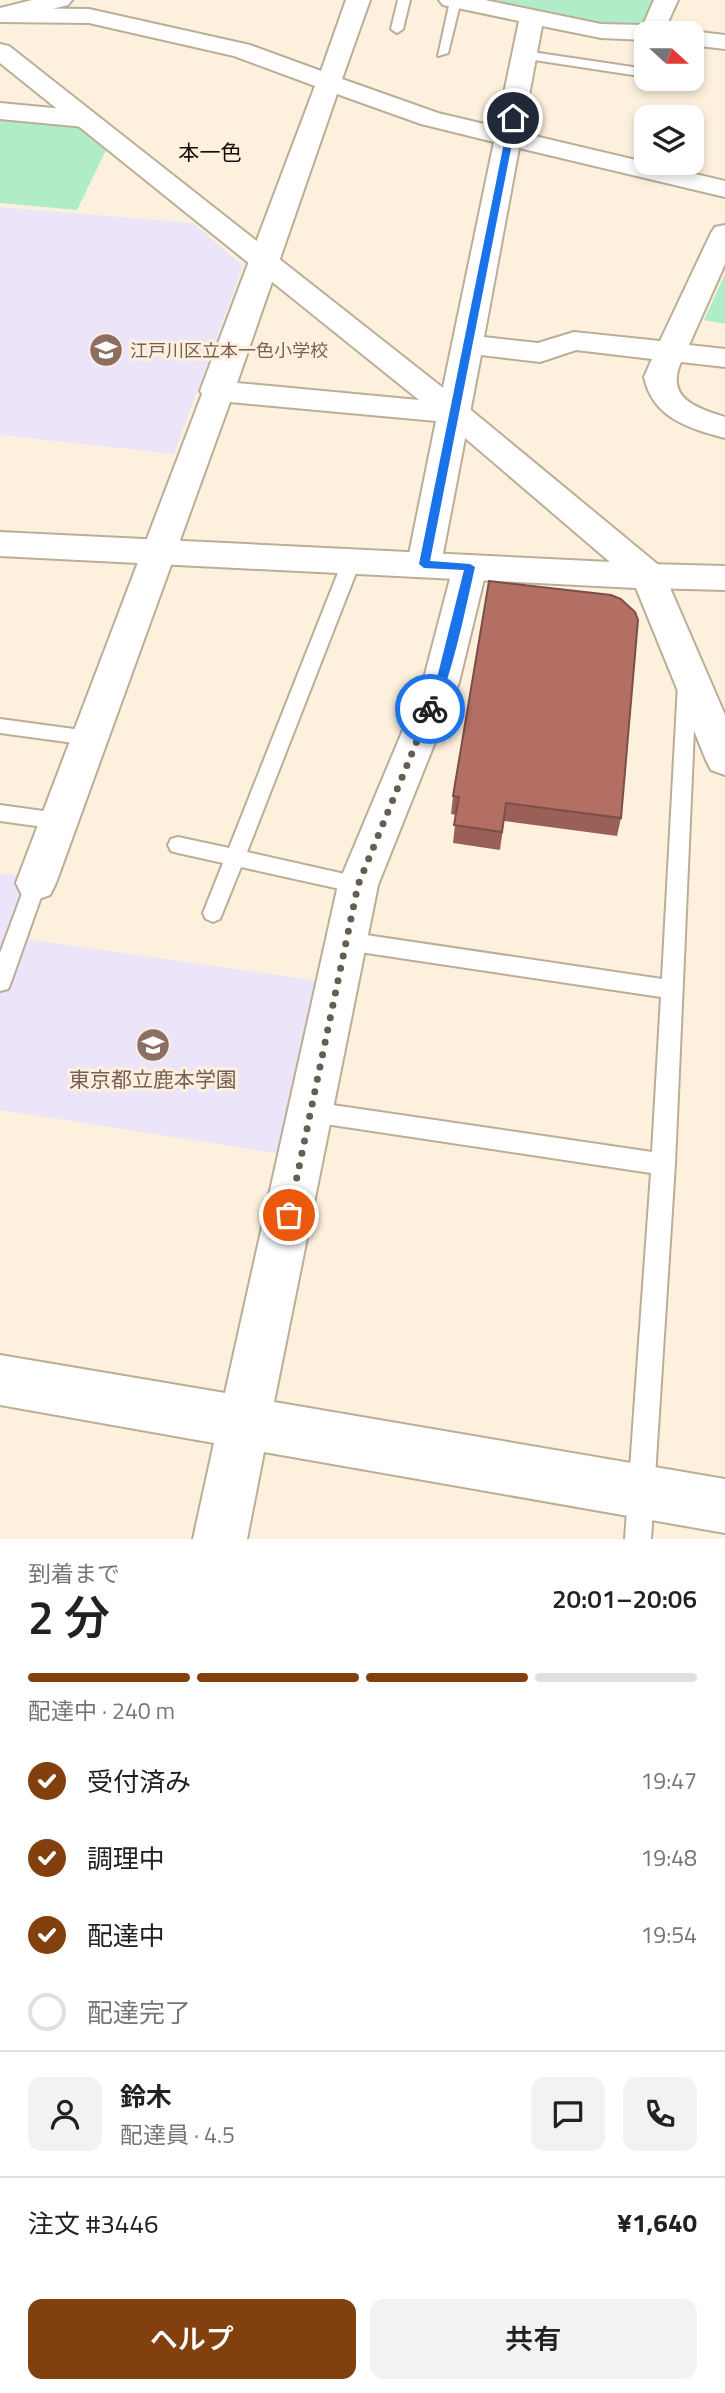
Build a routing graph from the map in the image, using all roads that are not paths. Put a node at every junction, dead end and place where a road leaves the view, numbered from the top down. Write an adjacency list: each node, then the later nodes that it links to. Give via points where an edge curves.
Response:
1 (60, 0): 7 (street)
2 (358, 0): 18 (street)
3 (404, 0): 10 (lane)
4 (666, 0): 9 (street)
5 (454, 1): 8 (street); 15 (lane)
6 (97, 8): 7 (street); 18 (street)
7 (0, 15)
8 (532, 18): 11 (street); 16 (street)
9 (658, 21)
10 (397, 29)
11 (634, 32)
12 (704, 40): 13 (street)
13 (725, 42)
14 (0, 51): 20 (street)
15 (442, 53)
16 (525, 55): 17 (lane); 21 (street)
17 (634, 71)
18 (328, 80): 21 (street, via 430,119); 24 (street)
19 (0, 111): 20 (street)
20 (85, 118): 24 (street)
21 (509, 139): 22 (street); 25 (street)
22 (725, 189)
23 (725, 233): 26 (street)
24 (264, 261): 28 (street); 29 (street)
25 (469, 344): 26 (street, via 540,353 575,341); 29 (street)
26 (669, 352): 27 (street); 30 (street, via 659,377 666,400 673,408)
27 (725, 358)
28 (216, 391): 29 (street); 32 (street)
29 (455, 413): 34 (street); 36 (street)
30 (725, 428)
31 (0, 544): 32 (street)
32 (162, 550): 33 (street); 40 (street)
33 (352, 560): 34 (street); 45 (lane)
34 (424, 564): 35 (street)
35 (470, 567): 36 (street); 47 (street, via 441,682)
36 (649, 576): 37 (street); 38 (street)
37 (725, 578)
38 (688, 676): 41 (street); 51 (lane)
39 (0, 726): 40 (lane)
40 (89, 738): 43 (street)
41 (725, 760)
42 (0, 813): 43 (lane)
43 (58, 821): 46 (street)
44 (178, 845): 45 (lane)
45 (233, 858): 47 (lane); 48 (lane)
46 (36, 884): 50 (lane)
47 (358, 885): 49 (street)
48 (213, 913)
49 (346, 941): 51 (lane); 52 (street)
50 (0, 982)
51 (670, 989): 53 (lane)
52 (312, 1112): 53 (lane); 55 (street)
53 (663, 1164): 57 (lane)
54 (0, 1380): 55 (street)
55 (244, 1421): 57 (street); 58 (street)
56 (725, 1506): 57 (street)
57 (639, 1516)
58 (220, 1539)

